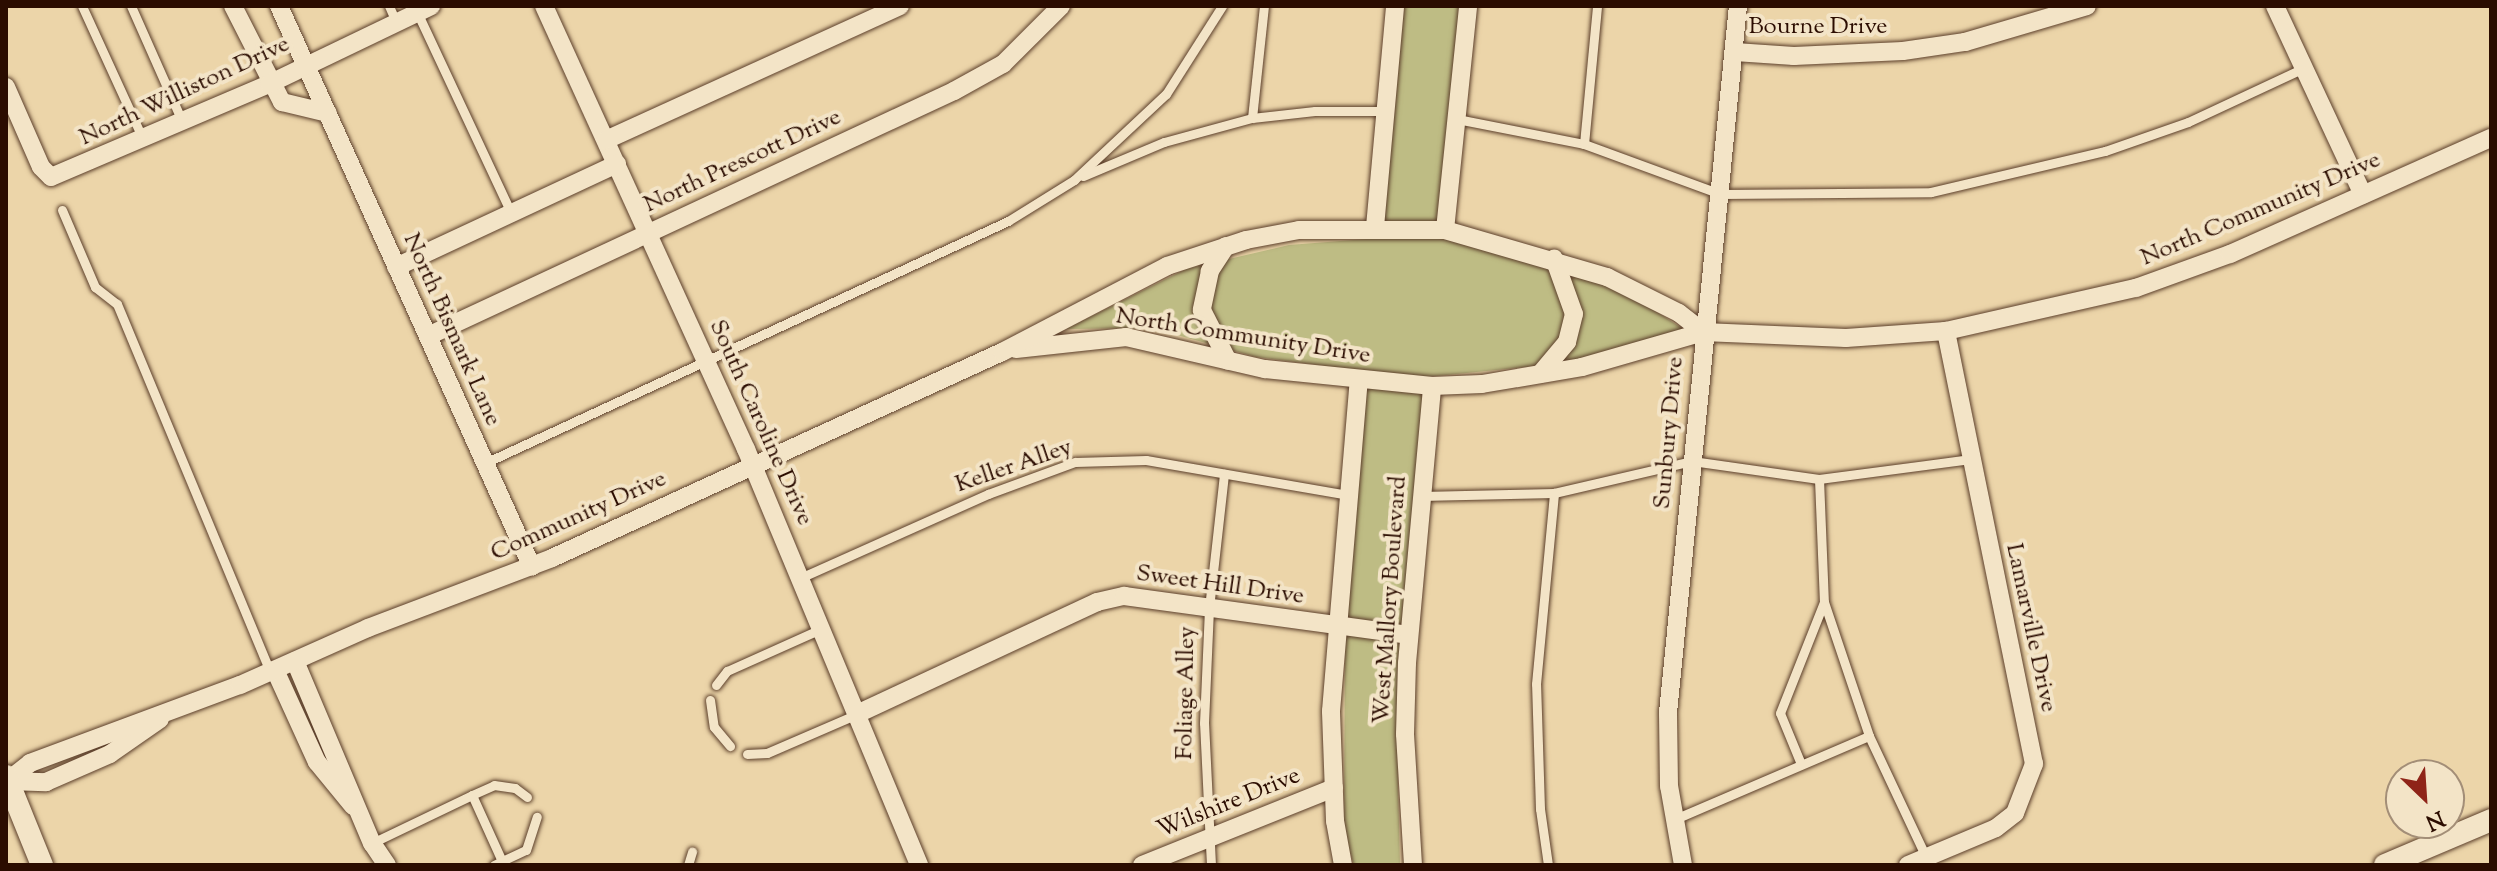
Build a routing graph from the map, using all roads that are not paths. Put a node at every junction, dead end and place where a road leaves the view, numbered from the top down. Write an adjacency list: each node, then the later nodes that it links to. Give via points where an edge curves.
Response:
1 (82, 6): 29 (lane)
2 (131, 6): 27 (lane)
3 (233, 6): 21 (street)
4 (279, 6): 19 (street, North Bismark Lane)
5 (544, 6): 30 (street, South Caroline Drive)
6 (900, 6): 30 (street)
7 (1061, 6): 40 (street, North Prescott Drive, via 1003,64)
8 (1222, 6): 33 (lane, via 1166,94)
9 (1264, 6): 25 (lane)
10 (1395, 6): 23 (street)
11 (1468, 6): 26 (street)
12 (1597, 6): 31 (lane)
13 (1738, 6): 18 (street, Sunbury Drive)
14 (2087, 6): 18 (street, Bourne Drive, via 1965,42 1903,51 1794,56)
15 (2275, 6): 20 (street)
16 (424, 9): 17 (street, North Williston Drive); 37 (lane)
17 (393, 14): 19 (street, North Williston Drive)
18 (1735, 52): 34 (street, Sunbury Drive)
19 (306, 63): 21 (street, North Williston Drive); 24 (street, North Bismark Lane)
20 (2304, 68): 34 (lane, via 2188,122 2022,174 1931,192); 35 (street)
21 (269, 84): 24 (street, via 282,102); 27 (street, North Williston Drive)
22 (6, 87): 29 (street, North Williston Drive, via 41,167 51,177)
23 (1385, 111): 25 (lane); 38 (street)
24 (328, 113): 43 (street, North Bismark Lane)
25 (1252, 118): 33 (lane, via 1164,142)
26 (1457, 119): 31 (lane); 39 (street)
27 (182, 121): 29 (street, North Williston Drive)
28 (2491, 138): 35 (street, North Community Drive)
29 (143, 139)
30 (606, 140): 32 (street, South Caroline Drive)
31 (1584, 144): 34 (lane)
32 (617, 164): 37 (street); 40 (street, South Caroline Drive)
33 (1074, 180): 48 (lane, via 1008,221)
34 (1721, 194): 45 (street, Sunbury Drive)
35 (2363, 195): 44 (street, North Community Drive, via 2230,254 2136,288)
36 (62, 210): 70 (lane, via 95,287 117,304)
37 (511, 213): 43 (street)
38 (1375, 227): 39 (street); 41 (street, via 1299,230)
39 (1445, 230): 42 (street)
40 (648, 232): 46 (street, North Prescott Drive); 48 (street, South Caroline Drive)
41 (1226, 246): 47 (street, via 1167,266); 49 (street, via 1210,271 1202,310)
42 (1554, 258): 45 (street, via 1651,297); 50 (street, via 1574,314 1567,342)
43 (396, 267): 46 (street, North Bismark Lane)
44 (1946, 331): 45 (street, North Community Drive, via 1846,338); 53 (street, Lamarville Drive)
45 (1703, 332): 50 (street, North Community Drive); 54 (street, Sunbury Drive)
46 (428, 336): 55 (street, North Bismark Lane)
47 (1002, 352): 49 (street, North Community Drive, via 1126,337); 56 (street, Community Drive)
48 (706, 359): 55 (lane); 56 (street, South Caroline Drive)
49 (1228, 361): 51 (street, North Community Drive)
50 (1540, 374): 52 (street, North Community Drive)
51 (1359, 381): 52 (street, North Community Drive); 60 (street)
52 (1432, 386): 61 (street, West Mallory Boulevard)
53 (1971, 459): 58 (lane); 89 (street, Lamarville Drive, via 2034,764 2015,813 1996,828)
54 (1692, 461): 58 (lane); 59 (lane); 84 (street, Sunbury Drive, via 1668,713)
55 (485, 463): 62 (street, North Bismark Lane)
56 (751, 467): 62 (street, Community Drive); 63 (street, South Caroline Drive)
57 (1224, 474): 60 (lane, Keller Alley); 63 (lane, Keller Alley, via 1146,460 1075,462 988,494); 65 (lane, Foliage Alley)
58 (1819, 479): 64 (lane)
59 (1554, 493): 61 (lane); 99 (lane, via 1536,684 1540,809)
60 (1349, 495): 66 (street)
61 (1421, 496): 68 (street, West Mallory Boulevard)
62 (532, 567): 69 (street, Community Drive)
63 (800, 578): 67 (street, South Caroline Drive)
64 (1824, 602): 74 (lane); 77 (lane, via 1780,713)
65 (1209, 608): 66 (street, Sweet Hill Drive); 73 (street, Sweet Hill Drive, via 1124,596 1097,602); 86 (lane, Foliage Alley, via 1204,723)
66 (1338, 628): 68 (street, Sweet Hill Drive); 79 (street, via 1331,711)
67 (821, 629): 71 (lane, via 727,671); 73 (street, South Caroline Drive)
68 (1408, 635): 98 (street, West Mallory Boulevard, via 1405,734)
69 (295, 661): 70 (street, Community Drive); 82 (street)
70 (273, 671): 78 (street, Community Drive, via 168,711 110,754 46,782); 82 (street, via 317,762)
71 (716, 685)
72 (710, 700): 75 (lane, via 714,727)
73 (857, 714): 76 (lane, via 767,753); 94 (street, South Caroline Drive)
74 (1869, 736): 77 (lane); 89 (lane)
75 (730, 746)
76 (747, 754)
77 (1801, 764): 84 (lane)
78 (7, 780): 91 (street)
79 (1334, 788): 86 (street, Wilshire Drive); 97 (street)
80 (472, 795): 81 (lane, via 494,785 515,788); 87 (lane); 90 (lane)
81 (527, 797)
82 (362, 817): 87 (street)
83 (537, 817): 90 (lane, via 526,850)
84 (1675, 819): 100 (street, Sunbury Drive)
85 (2491, 820): 102 (street)
86 (1210, 837): 95 (street, Wilshire Drive); 96 (lane, Foliage Alley)
87 (372, 843): 92 (street)
88 (692, 852): 93 (lane)
89 (1926, 857): 101 (street, Lamarville Drive)
90 (498, 863)
91 (42, 865)
92 (387, 865)
93 (688, 865)
94 (919, 865)
95 (1142, 865)
96 (1211, 865)
97 (1343, 865)
98 (1413, 865)
99 (1548, 865)
100 (1683, 865)
101 (1908, 865)
102 (2385, 865)

